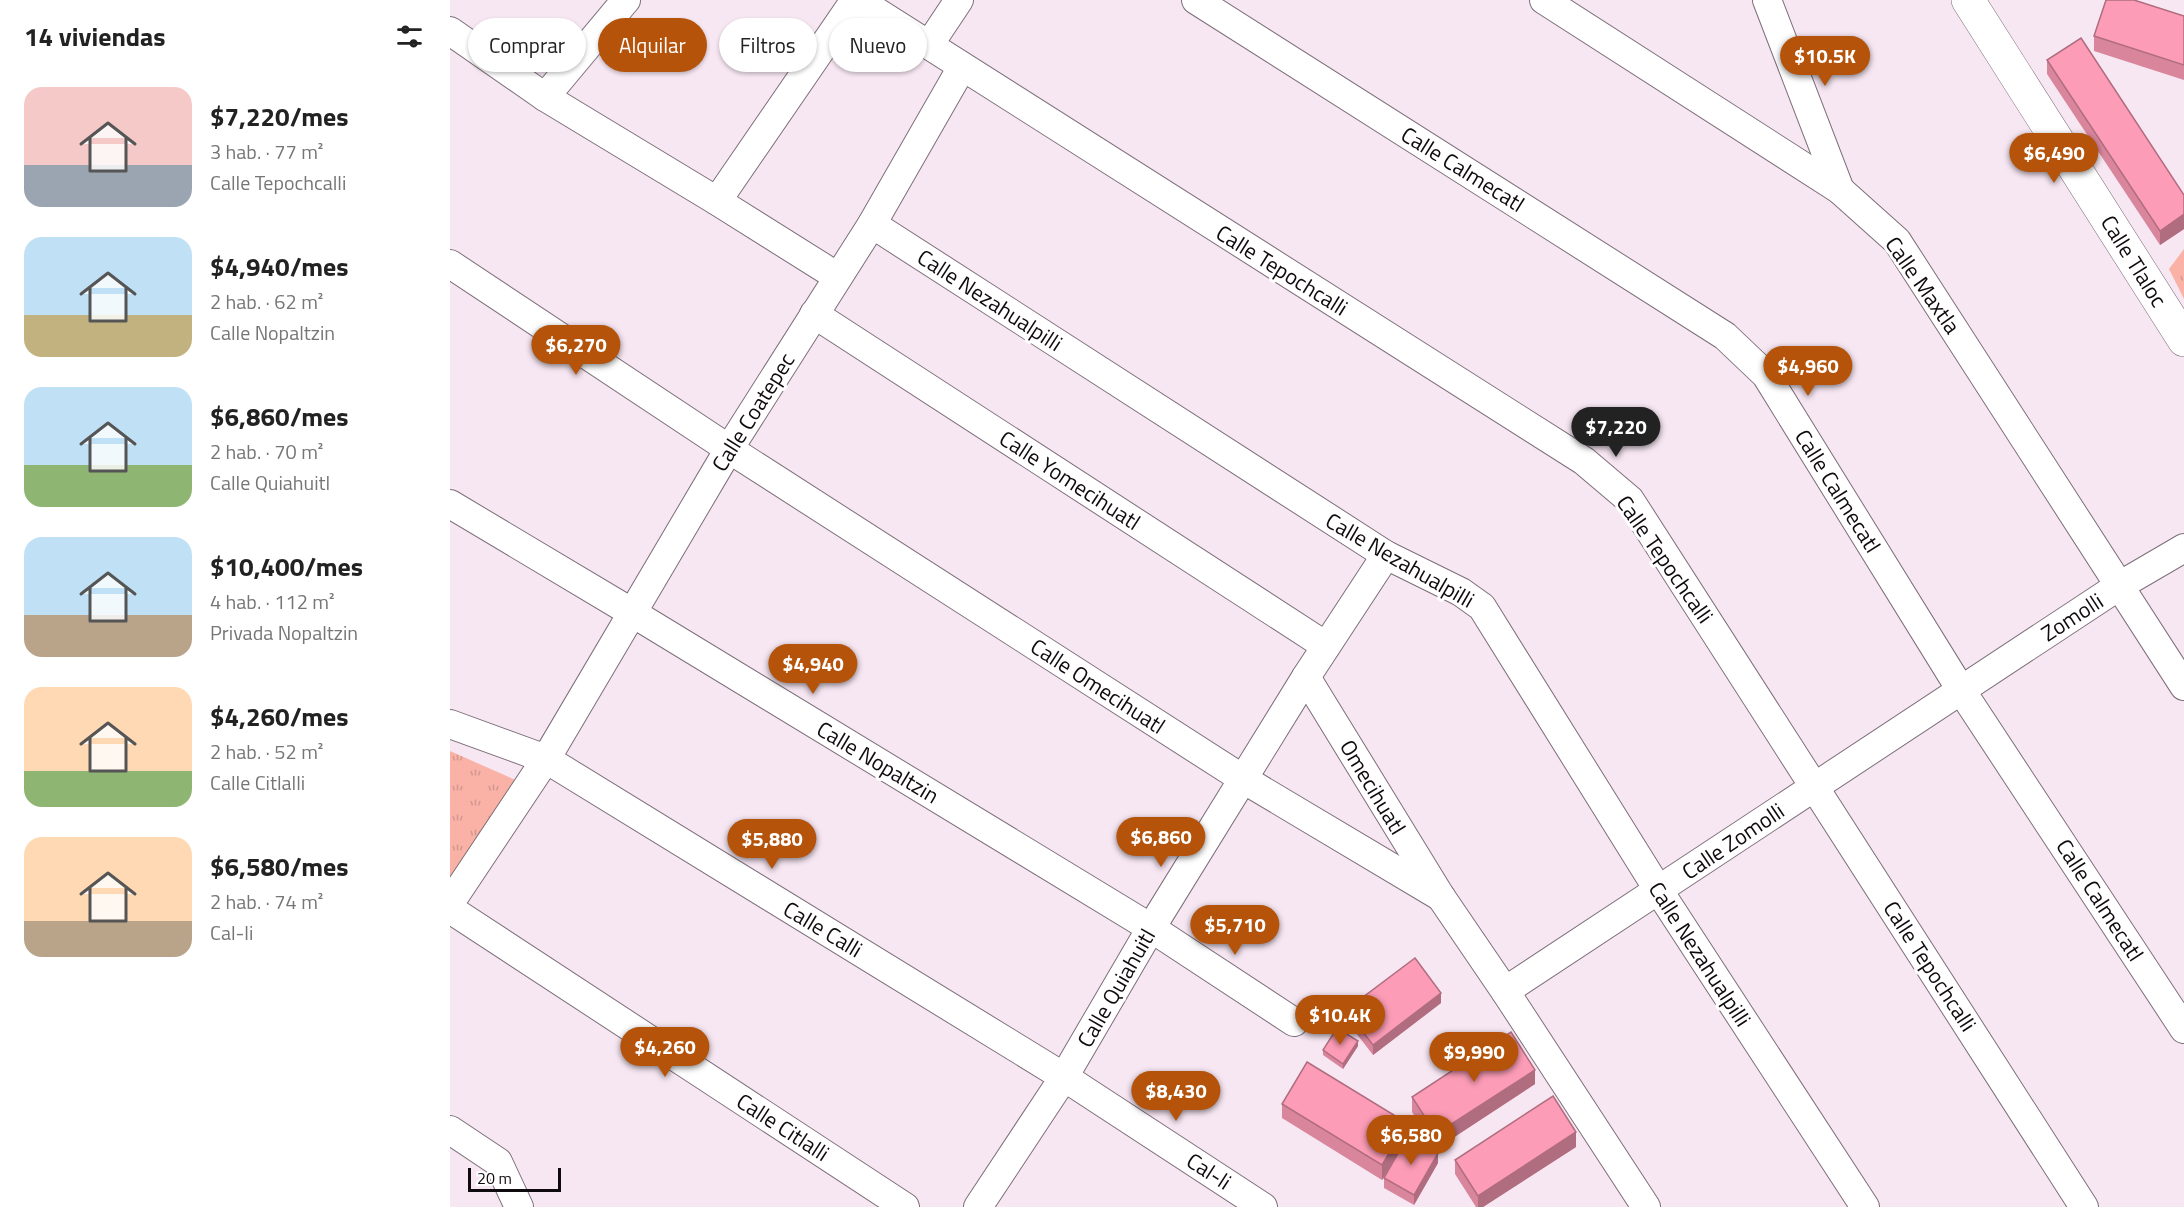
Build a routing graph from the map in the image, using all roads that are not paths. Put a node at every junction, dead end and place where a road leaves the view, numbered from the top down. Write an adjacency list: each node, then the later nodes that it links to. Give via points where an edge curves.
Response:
1 (626, 0): 11 (street)
2 (856, 0): 9 (street, Calle Tepochcalli); 13 (street)
3 (958, 0): 9 (street)
4 (1196, 0): 28 (street, Calle Calmecatl, via 1725,336 1766,375)
5 (1544, 0): 12 (street, Calle Maxtla)
6 (1767, 0): 12 (street)
7 (1968, 0): 18 (street, Calle Tlaloc)
8 (450, 31): 11 (street)
9 (929, 45): 10 (street, Calle Tepochcalli)
10 (962, 67): 14 (street, Calle Coatepec); 32 (street, Calle Tepochcalli, via 1574,455 1630,500)
11 (545, 97): 13 (street)
12 (1840, 190): 23 (street, Calle Maxtla, via 1897,241)
13 (717, 201): 16 (street)
14 (872, 224): 16 (street, Calle Coatepec); 22 (street, Calle Nezahualpilli)
15 (450, 264): 19 (street, Calle Omecihuatl)
16 (838, 278): 17 (street, Calle Coatepec)
17 (814, 314): 19 (street, Calle Coatepec); 25 (street, Calle Yomecihuatl)
18 (2184, 340)
19 (729, 449): 24 (street, Calle Coatepec); 31 (street, Calle Omecihuatl)
20 (450, 504): 24 (street, Calle Nopaltzin)
21 (2184, 548): 23 (street, Zomolli)
22 (1386, 555): 25 (street, Calle Quiahuitl); 33 (street, Calle Nezahualpilli, via 1461,592 1482,607)
23 (2119, 586): 27 (street, Calle Maxtla); 28 (street, Zomolli)
24 (631, 612): 30 (street, Calle Coatepec); 37 (street, Calle Nopaltzin)
25 (1326, 646): 26 (street, Calle Quiahuitl)
26 (1306, 677): 31 (street, Calle Quiahuitl); 34 (street, Omecihuatl)
27 (2184, 686)
28 (1961, 690): 32 (street, Calle Zomolli); 40 (street, Calle Calmecatl)
29 (450, 724): 30 (street, Calle Calli)
30 (546, 759): 35 (street, Calle Coatepec); 41 (street, Calle Calli)
31 (1243, 779): 34 (street, Calle Omecihuatl); 37 (street, Calle Quiahuitl)
32 (1815, 786): 33 (street, Calle Zomolli); 49 (street, Calle Tepochcalli)
33 (1659, 891): 38 (street, Calle Zomolli); 48 (street, Calle Nezahualpilli)
34 (1441, 897): 38 (street, Calle Omecihuatl)
35 (450, 903)
36 (450, 909): 44 (street, Calle Citlalli)
37 (1151, 928): 39 (street, Calle Nopaltzin); 41 (street, Calle Quiahuitl)
38 (1505, 991): 47 (street, Calle Omecihuatl)
39 (1293, 1022)
40 (2184, 1029)
41 (1064, 1077): 45 (street, Calle Quiahuitl); 46 (street, Cal-li)
42 (450, 1130): 43 (street, via 498,1162)
43 (519, 1207)
44 (905, 1207)
45 (978, 1207)
46 (1263, 1207)
47 (1646, 1207)
48 (1865, 1207)
49 (2084, 1207)

